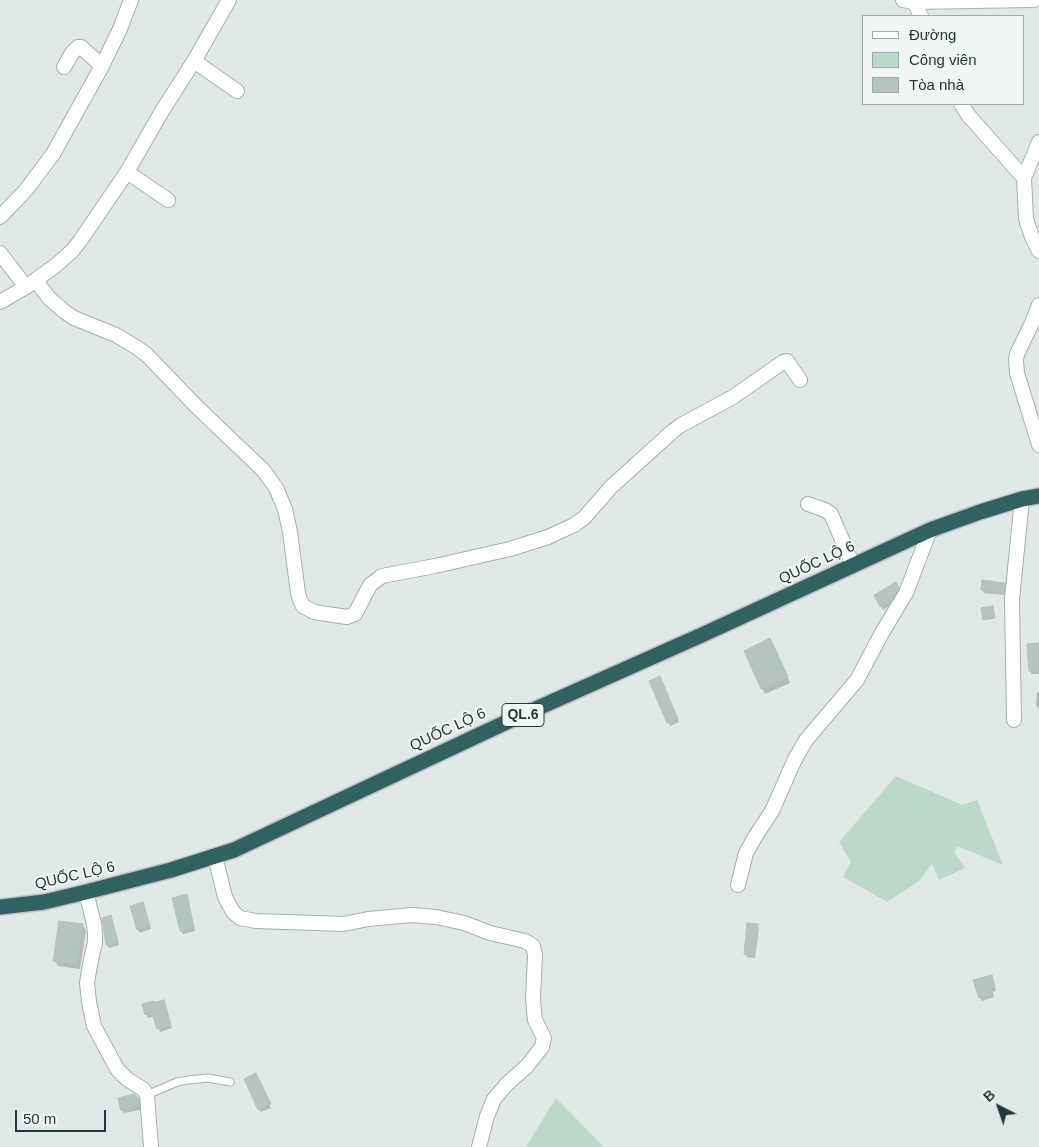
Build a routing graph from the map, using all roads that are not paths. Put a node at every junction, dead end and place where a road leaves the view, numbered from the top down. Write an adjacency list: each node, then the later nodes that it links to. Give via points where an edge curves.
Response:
1 (132, 0): 7 (street)
2 (229, 0): 6 (street)
3 (1034, 0): 4 (street)
4 (908, 1): 5 (street)
5 (920, 15)
6 (194, 61): 9 (street); 12 (street)
7 (102, 66): 8 (street, via 78,47); 15 (street, via 53,154 26,190)
8 (64, 67)
9 (237, 91)
10 (962, 105): 13 (street)
11 (1039, 142): 13 (street)
12 (127, 172): 14 (street); 18 (street, via 72,251)
13 (1024, 178): 16 (street, via 1026,219)
14 (168, 200)
15 (0, 216)
16 (1039, 251)
17 (0, 253): 18 (street)
18 (31, 284): 19 (street); 21 (street, via 74,318 116,335 147,355 264,472 276,488 285,509 298,593 303,606 314,612 347,617 355,614 370,585 382,576 510,549 574,525 673,431 733,397 782,362 787,361)
19 (0, 302)
20 (1039, 305): 22 (street, via 1017,354 1016,366)
21 (800, 380)
22 (1039, 445)
23 (1039, 496): 24 (highway, QUỐC LỘ 6 / QL.6)
24 (1022, 499): 26 (highway, QUỐC LỘ 6 / QL.6); 28 (street, via 1012,599)
25 (808, 504): 27 (street, via 832,514)
26 (930, 530): 27 (highway, QUỐC LỘ 6 / QL.6); 30 (street, via 906,594 858,680 806,740 794,759 772,811 746,853)
27 (853, 566): 29 (highway, QUỐC LỘ 6 / QL.6)
28 (1014, 720)
29 (215, 856): 31 (highway, QUỐC LỘ 6 / QL.6); 36 (street, via 225,897 240,918 256,922 344,924 368,918 436,917 533,946 534,1011 544,1038 542,1048 494,1099)
30 (738, 885)
31 (86, 892): 32 (highway, QUỐC LỘ 6 / QL.6, via 44,902); 34 (street, via 95,933 87,983 94,1026 117,1069)
32 (0, 907)
33 (230, 1082): 34 (lane, via 208,1078 188,1080)
34 (147, 1095): 35 (street)
35 (151, 1147)
36 (479, 1147)

